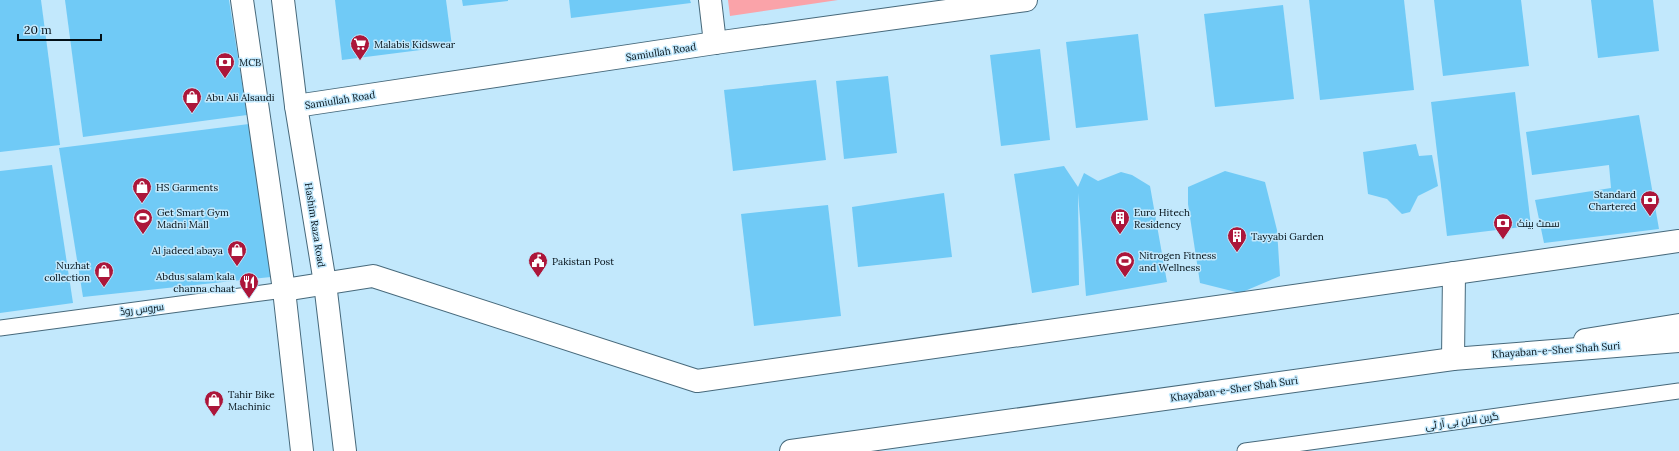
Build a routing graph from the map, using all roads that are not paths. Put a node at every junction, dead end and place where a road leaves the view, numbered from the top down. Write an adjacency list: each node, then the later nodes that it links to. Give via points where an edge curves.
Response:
1 (242, 0): 10 (street)
2 (283, 0): 6 (street, Hashim Raza Road)
3 (710, 0): 5 (street)
4 (1026, 0): 5 (street, Samiullah Road)
5 (715, 43): 6 (street, Samiullah Road)
6 (296, 106): 9 (street, Hashim Raza Road)
7 (1679, 241): 8 (street)
8 (1454, 273): 9 (street, via 697,381 373,276); 15 (street)
9 (325, 283): 10 (street); 18 (street, Hashim Raza Road)
10 (284, 290): 12 (lane, سروس روڈ); 17 (street)
11 (1679, 325): 14 (street)
12 (0, 328)
13 (1679, 341): 14 (street, Khayaban-e-Sher Shah Suri)
14 (1485, 356): 15 (street, Khayaban-e-Sher Shah Suri)
15 (1453, 359): 19 (street, Khayaban-e-Sher Shah Suri)
16 (1679, 391): 20 (lane, گرین لائن بی آر ٹی)
17 (302, 451)
18 (344, 451)
19 (791, 451)
20 (1245, 451)

